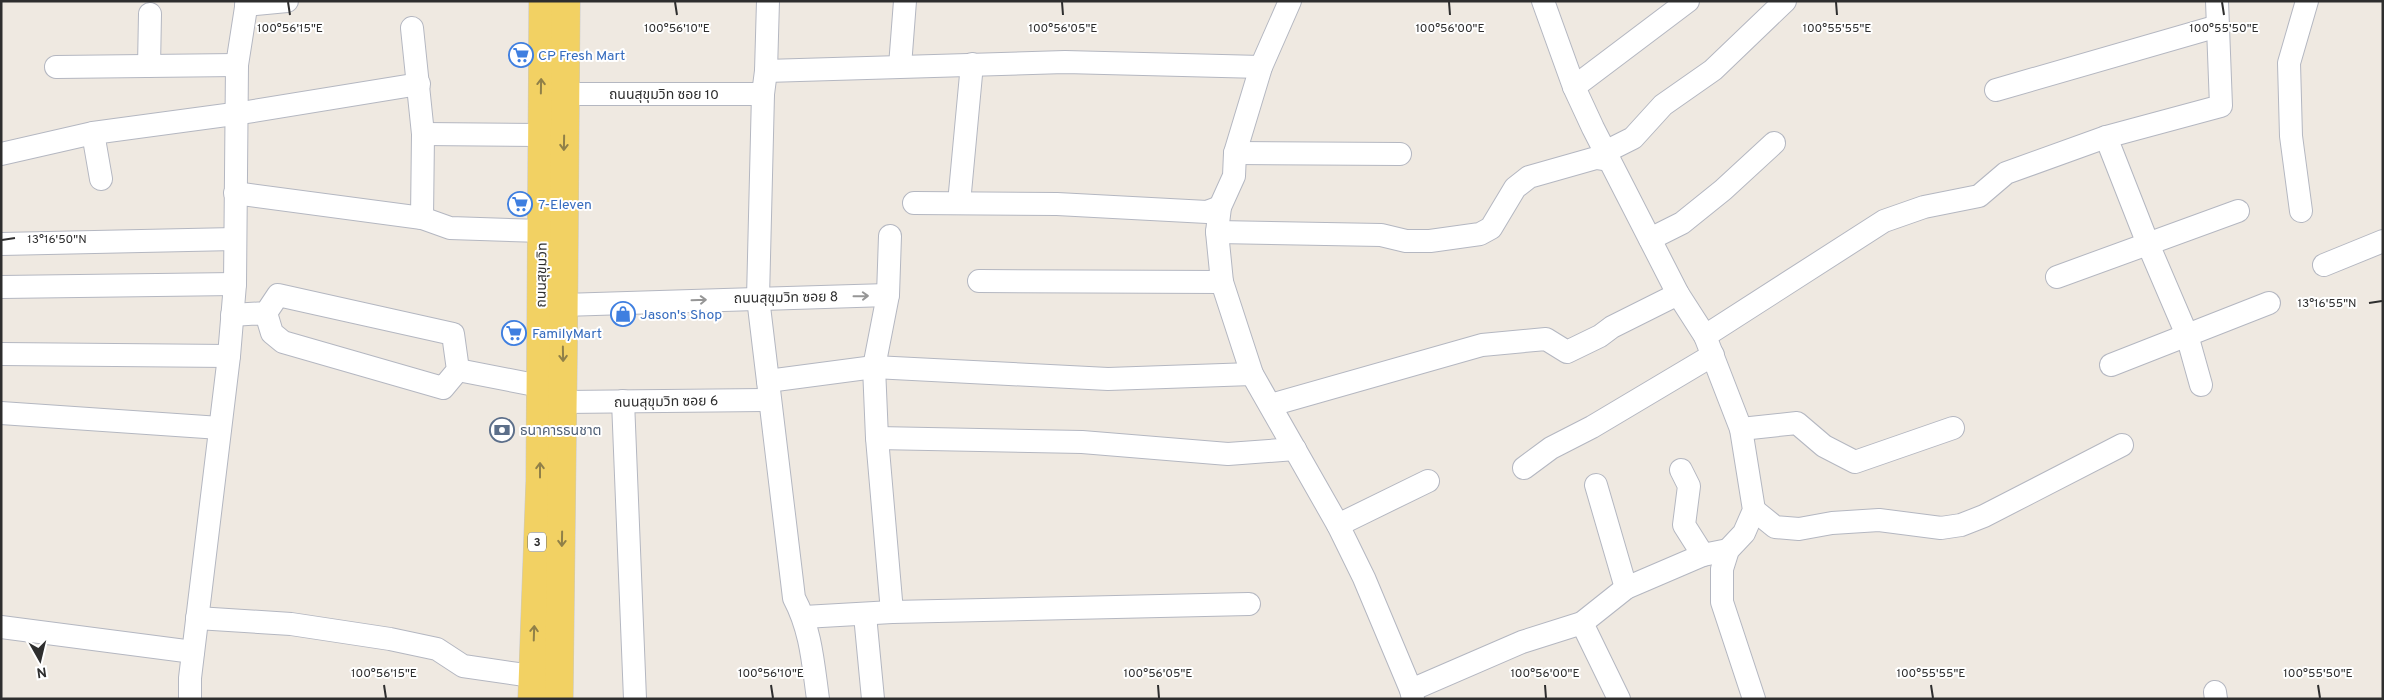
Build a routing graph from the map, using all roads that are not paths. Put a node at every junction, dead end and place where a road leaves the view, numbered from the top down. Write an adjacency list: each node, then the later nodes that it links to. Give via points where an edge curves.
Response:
1 (287, 1): 12 (street)
2 (542, 1): 31 (main road, ถนนสุขุมวิท / 3, one-way to 2)
3 (566, 1): 26 (main road, ถนนสุขุมวิท / 3)
4 (768, 1): 22 (street)
5 (905, 1): 19 (street)
6 (1290, 1): 21 (street)
7 (1543, 1): 24 (street)
8 (1688, 1): 24 (street)
9 (1785, 1): 37 (street, via 1713,70 1663,106 1633,138)
10 (2217, 1): 14 (street)
11 (2307, 1): 44 (street, via 2289,63 2291,136)
12 (246, 3): 18 (street)
13 (150, 14): 17 (street)
14 (2218, 26): 25 (street); 32 (street, via 2221,106)
15 (412, 28): 23 (street)
16 (972, 64): 19 (street); 21 (street, via 1064,62); 41 (street)
17 (149, 66): 18 (street); 20 (street)
18 (237, 66): 28 (street)
19 (900, 66): 22 (street)
20 (56, 67)
21 (1261, 67): 34 (street)
22 (766, 71): 27 (street)
23 (419, 84): 28 (street); 30 (street)
24 (1574, 87): 37 (street)
25 (1996, 90)
26 (565, 94): 27 (street, ถนนสุขุมวิท ซอย 10); 64 (main road, ถนนสุขุมวิท / 3, one-way to 64)
27 (763, 94): 62 (street)
28 (237, 113): 29 (street); 39 (street)
29 (94, 133): 35 (street); 38 (street)
30 (423, 134): 31 (street); 45 (street)
31 (541, 135): 46 (main road, ถนนสุขุมวิท / 3)
32 (2106, 137): 53 (street); 68 (street, via 2006,173 1979,196 1884,221)
33 (1774, 143): 49 (street, via 1682,223)
34 (1235, 152): 36 (street); 42 (street, via 1234,176)
35 (1, 154)
36 (1400, 154)
37 (1607, 156): 47 (street, via 1529,177 1515,188 1491,228 1480,234 1406,241 1381,235); 49 (street)
38 (101, 179)
39 (235, 193): 45 (street); 50 (street)
40 (914, 203): 41 (street)
41 (959, 203): 42 (street, via 1057,204 1208,212)
42 (1220, 208): 47 (street)
43 (2238, 211): 53 (street)
44 (2302, 211)
45 (422, 218): 46 (street, via 450,228)
46 (542, 231): 76 (main road, ถนนสุขุมวิท / 3)
47 (1217, 232): 57 (street)
48 (890, 236): 61 (street)
49 (1650, 239): 60 (street)
50 (236, 240): 52 (street); 58 (street)
51 (2383, 242): 54 (street)
52 (1, 244)
53 (2148, 244): 55 (street); 67 (street)
54 (2324, 265)
55 (2057, 277)
56 (979, 281): 57 (street)
57 (1222, 282): 74 (street)
58 (235, 284): 59 (street); 66 (street)
59 (1, 287)
60 (1678, 294): 68 (street); 80 (street, via 1567,352 1546,339 1482,345)
61 (888, 295): 62 (street, ถนนสุขุมวิท ซอย 8, one-way to 61); 72 (street)
62 (758, 298): 64 (street, ถนนสุขุมวิท ซอย 8, one-way to 62); 77 (street)
63 (2269, 303): 67 (street)
64 (563, 305): 79 (main road, ถนนสุขุมวิท / 3, one-way to 79)
65 (266, 313): 66 (street); 73 (street, via 272,333 282,342 443,388); 73 (street, via 278,295 453,334)
66 (232, 315): 70 (street)
67 (2187, 335): 71 (street); 75 (street)
68 (1709, 346): 84 (street); 88 (street, via 1592,427 1551,448)
69 (1, 354): 70 (street)
70 (229, 356): 82 (street)
71 (2111, 365)
72 (874, 367): 74 (street, ถนนสุขุมวิท ซอย 6, via 1108,379); 77 (street, ถนนสุขุมวิท ซอย 6); 85 (street)
73 (458, 370): 76 (street)
74 (1252, 374): 80 (street)
75 (2201, 385)
76 (540, 386): 105 (main road, ถนนสุขุมวิท / 3, one-way to 76, via 540,481)
77 (768, 390): 78 (street, ถนนสุขุมวิท ซอย 6); 101 (street, via 794,598)
78 (623, 401): 79 (street, ถนนสุขุมวิท ซอย 6); 109 (street)
79 (564, 402): 108 (main road, ถนนสุขุมวิท / 3, one-way to 108)
80 (1271, 404): 87 (street)
81 (1, 413): 82 (street)
82 (220, 428): 100 (street)
83 (1953, 428): 84 (street, via 1855,462 1824,446 1797,423)
84 (1741, 429): 92 (street)
85 (877, 438): 87 (street, via 1082,442 1228,454); 98 (street)
86 (2122, 445): 92 (street, via 1984,516 1941,528 1879,520 1799,528 1775,527)
87 (1295, 450): 93 (street)
88 (1524, 468)
89 (1680, 470): 95 (street, via 1689,486 1684,525)
90 (1428, 481): 93 (street)
91 (1596, 484): 96 (street)
92 (1754, 510): 94 (street, via 1744,533)
93 (1338, 525): 106 (street, via 1364,578)
94 (1728, 550): 95 (street); 113 (street, via 1722,569 1722,602)
95 (1703, 555): 96 (street)
96 (1626, 588): 102 (street)
97 (1249, 604): 98 (street)
98 (892, 612): 99 (street)
99 (865, 615): 101 (street); 111 (street)
100 (197, 618): 104 (street); 105 (street, via 291,624 390,639 437,649 463,666)
101 (804, 618): 110 (street)
102 (1582, 623): 106 (street, via 1522,642); 112 (street)
103 (1, 627): 104 (street)
104 (193, 652): 107 (street)
105 (532, 687)
106 (1412, 695)
107 (190, 699)
108 (559, 699)
109 (635, 699)
110 (818, 699)
111 (873, 699)
112 (1619, 699)
113 (1754, 699)

